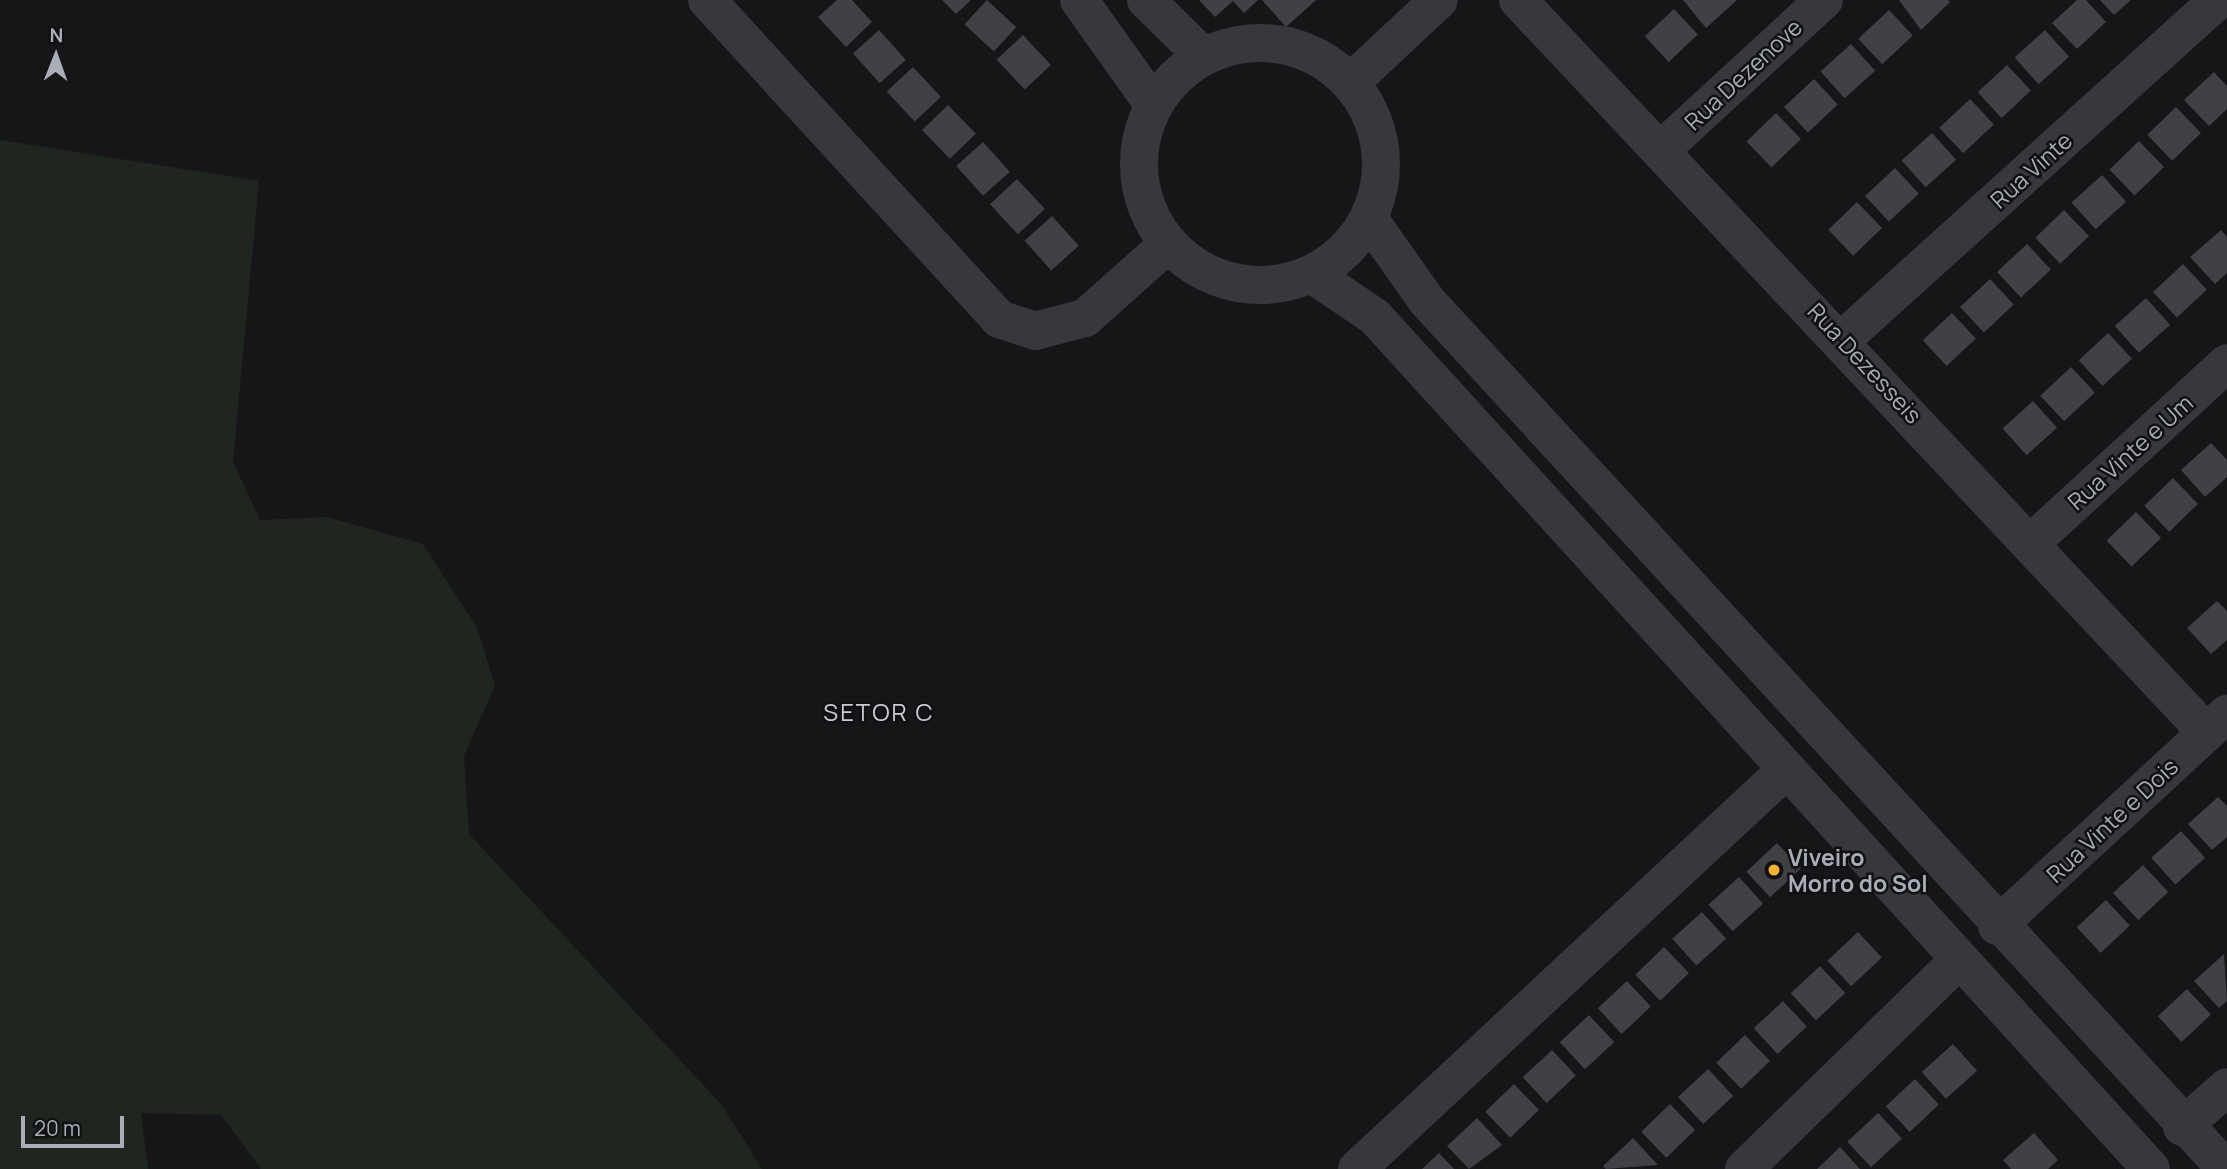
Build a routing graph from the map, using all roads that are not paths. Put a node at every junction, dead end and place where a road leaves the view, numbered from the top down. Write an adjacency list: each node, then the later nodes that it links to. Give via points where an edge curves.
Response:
1 (707, 0): 13 (street, via 999,319 1035,331 1085,318)
2 (1079, 0): 10 (street)
3 (1146, 0): 8 (street)
4 (1439, 0): 9 (street)
5 (1518, 0): 11 (street, Rua Dezesseis)
6 (1824, 0): 11 (street, Rua Dezenove)
7 (2218, 0): 15 (street, Rua Vinte)
8 (1203, 56): 9 (street, via 1242,43 1282,44 1320,57); 10 (street)
9 (1351, 82): 12 (street, via 1371,111 1381,145 1381,180)
10 (1153, 104): 13 (street, via 1138,150 1139,184)
11 (1662, 149): 15 (street, Rua Dezesseis)
12 (1369, 219): 14 (street, via 1346,251); 20 (street, via 1427,301)
13 (1168, 244): 14 (street, via 1198,269 1234,283)
14 (1312, 274): 19 (street, via 1375,317)
15 (1843, 339): 17 (street, Rua Dezesseis)
16 (2227, 363): 17 (street, Rua Vinte e Um)
17 (2033, 541): 18 (street, Rua Dezesseis)
18 (2217, 723): 20 (street, Rua Vinte e Dois)
19 (1785, 771): 21 (street); 25 (street)
20 (1997, 926): 23 (street)
21 (1957, 962): 24 (street); 26 (street)
22 (2227, 1087): 23 (street)
23 (2182, 1127): 27 (street)
24 (2144, 1167)
25 (1357, 1169)
26 (1744, 1169)
27 (2226, 1169)

